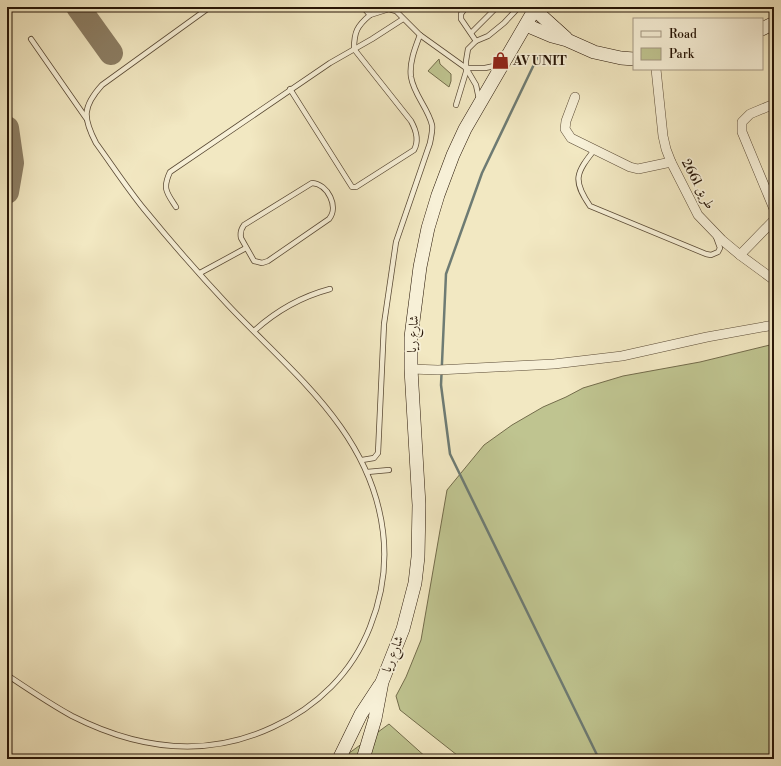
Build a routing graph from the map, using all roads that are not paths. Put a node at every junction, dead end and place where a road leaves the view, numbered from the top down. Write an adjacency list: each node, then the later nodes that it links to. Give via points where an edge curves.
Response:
1 (210, 7): 27 (lane, via 102,85 88,105)
2 (363, 7): 7 (lane)
3 (466, 7): 12 (lane, via 461,19)
4 (497, 7): 12 (lane)
5 (519, 7): 16 (lane, via 504,24)
6 (535, 8): 10 (main road, شارع ريا); 15 (main road)
7 (370, 15): 8 (lane, via 389,9 396,11); 17 (lane, via 360,23 354,36)
8 (403, 19): 13 (lane); 17 (lane)
9 (774, 23): 11 (main road)
10 (526, 25): 15 (main road); 19 (main road, شارع ريا)
11 (763, 28)
12 (471, 33): 16 (lane)
13 (420, 35): 20 (lane); 42 (lane, via 412,60 411,77 429,116 432,128 430,143 396,242 384,324 378,454 374,458)
14 (31, 39): 27 (lane)
15 (567, 40): 18 (main road, via 594,52)
16 (476, 41): 20 (lane, via 468,49)
17 (354, 49): 22 (lane); 22 (lane, via 406,113 416,130 417,143 414,150 363,183 356,187 350,186)
18 (633, 59)
19 (504, 63): 20 (lane, via 485,68); 24 (main road, شارع ريا)
20 (466, 68): 24 (lane, via 476,84); 26 (lane)
21 (656, 70): 29 (street, طريق 2661, via 663,136)
22 (290, 89): 30 (lane, via 170,172 165,188)
23 (575, 97): 28 (street, via 565,129 571,138)
24 (480, 103): 41 (main road, شارع ريا, via 453,155 428,228 414,305)
25 (774, 104): 31 (street, via 750,114 742,122 742,132)
26 (456, 105)
27 (86, 118): 36 (lane, via 96,143 143,208)
28 (595, 149): 29 (street, via 638,169); 33 (lane, via 580,169 579,175 581,193 590,206 706,254 714,254 720,248)
29 (671, 162): 33 (street, طريق 2661, via 698,216)
30 (176, 207)
31 (774, 210)
32 (774, 220): 35 (street)
33 (714, 232): 35 (street, طريق 2661)
34 (246, 248): 34 (lane, via 254,261 265,262 329,219 333,213 333,205 324,187 312,183 244,225 240,234); 36 (lane)
35 (740, 255): 37 (street, طريق 2661)
36 (200, 273): 40 (lane)
37 (774, 280)
38 (330, 289): 40 (lane, via 288,305)
39 (774, 325): 41 (street, via 622,356 554,364 443,370)
40 (254, 331): 42 (lane, via 327,408)
41 (411, 369): 46 (main road, شارع ريا, via 419,505 418,557 410,606)
42 (362, 460): 44 (lane)
43 (389, 470): 44 (lane)
44 (367, 472): 45 (lane, via 376,496 384,541 382,582 374,617 359,650 340,678 317,700 282,724 218,745 189,747 145,743 101,729 70,715)
45 (7, 676)
46 (382, 682): 47 (main road); 48 (main road, via 375,719)
47 (339, 759)
48 (363, 759)

